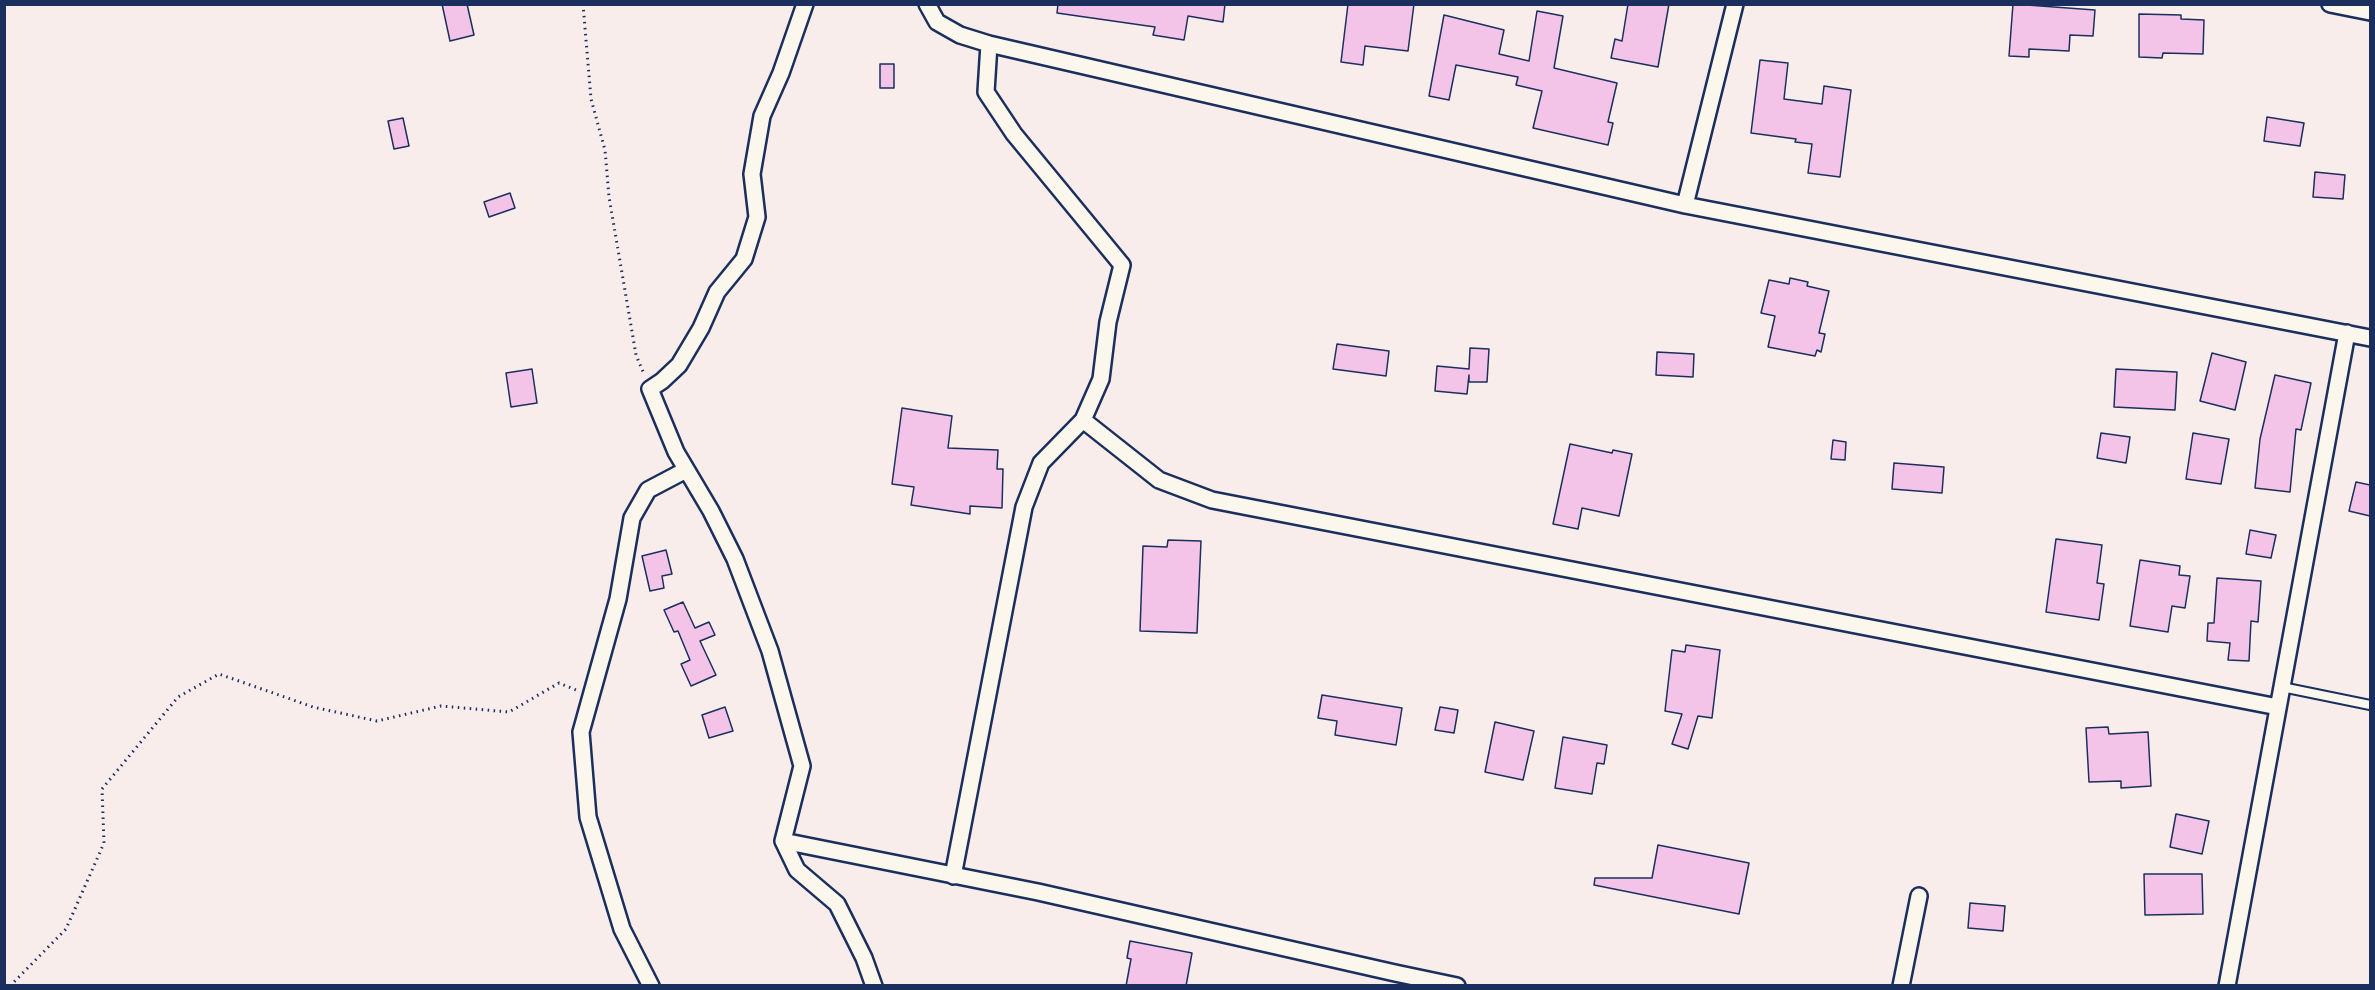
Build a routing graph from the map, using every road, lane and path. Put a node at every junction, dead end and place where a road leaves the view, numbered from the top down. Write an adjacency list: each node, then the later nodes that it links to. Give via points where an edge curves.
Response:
1 (583, 4): 11 (path, via 591,99 605,150 609,197 636,355)
2 (805, 4): 11 (street, via 762,116 752,174 757,217 744,259 717,292 679,365)
3 (927, 4): 7 (street, via 937,22)
4 (1735, 4): 8 (street)
5 (2330, 4): 6 (street)
6 (2370, 12)
7 (989, 45): 8 (street); 12 (street, via 986,92 1014,134 1122,265 1108,322 1101,379)
8 (1685, 205): 9 (street)
9 (2347, 333): 10 (street); 14 (street)
10 (2370, 338)
11 (650, 389): 13 (street, via 664,428)
12 (1083, 420): 17 (street, via 1159,480 1212,500); 19 (street, via 1041,463 1024,507)
13 (686, 470): 15 (street, via 648,490 632,518 618,599); 18 (street, via 735,559 758,615 802,766)
14 (2282, 687): 16 (lane); 17 (street)
15 (591, 697): 21 (path, via 559,683 509,712 441,706 377,721 313,707 219,674 178,697 102,789 104,843 66,929); 22 (street, via 581,732 588,817 622,928)
16 (2370, 705)
17 (2278, 707): 26 (street)
18 (783, 841): 19 (street); 23 (street, via 797,870 837,903)
19 (953, 876): 24 (street)
20 (1919, 896): 25 (street)
21 (10, 986)
22 (651, 986)
23 (874, 986)
24 (1456, 986)
25 (1901, 986)
26 (2227, 986)

